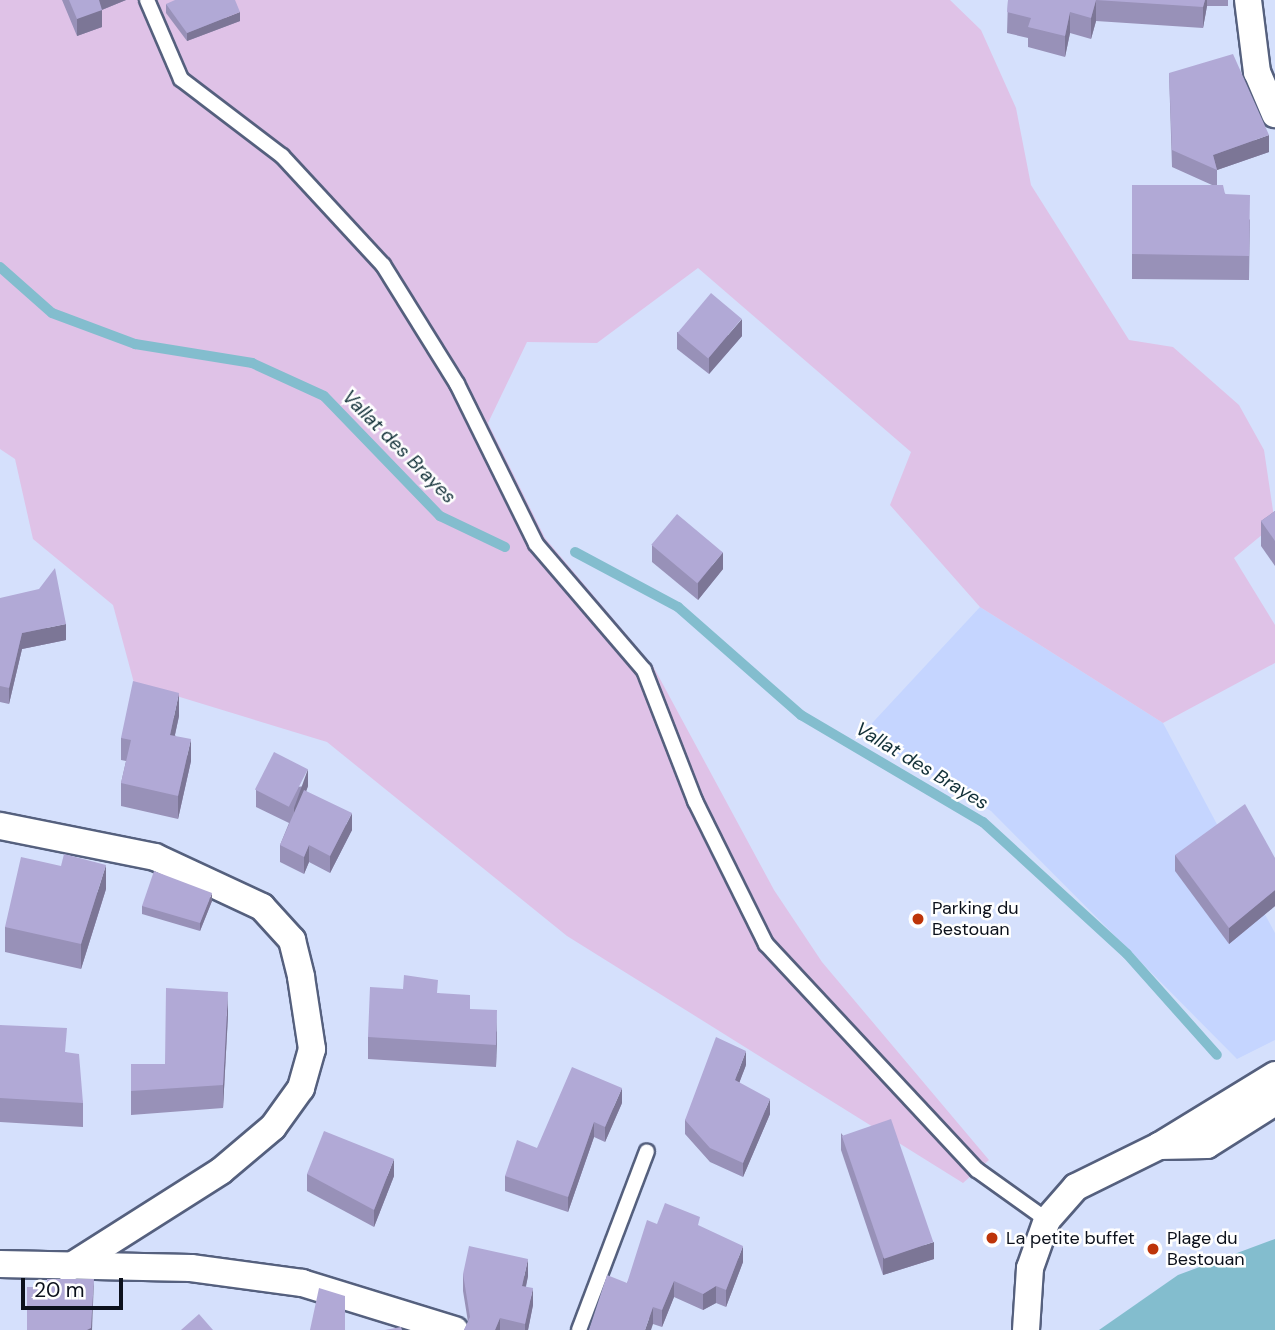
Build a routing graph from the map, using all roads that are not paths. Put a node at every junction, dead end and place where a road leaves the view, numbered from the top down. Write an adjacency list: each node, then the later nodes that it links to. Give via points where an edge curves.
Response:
1 (148, 0): 9 (lane, via 181,79 282,156 383,265 457,384 536,544 645,670 695,801 766,944 977,1170)
2 (1248, 0): 3 (street, via 1257,72)
3 (1275, 114)
4 (0, 826): 11 (street, via 155,857 262,907 292,940 301,977 312,1049 301,1087 273,1128 221,1171)
5 (1275, 1075): 7 (street)
6 (1275, 1102): 7 (street, via 1208,1145)
7 (1159, 1146): 9 (street, via 1076,1187)
8 (647, 1151): 13 (lane)
9 (1047, 1220): 14 (street, via 1030,1268)
10 (0, 1264): 11 (street)
11 (68, 1268): 12 (street, via 191,1268 302,1283)
12 (455, 1330)
13 (579, 1330)
14 (1026, 1330)

